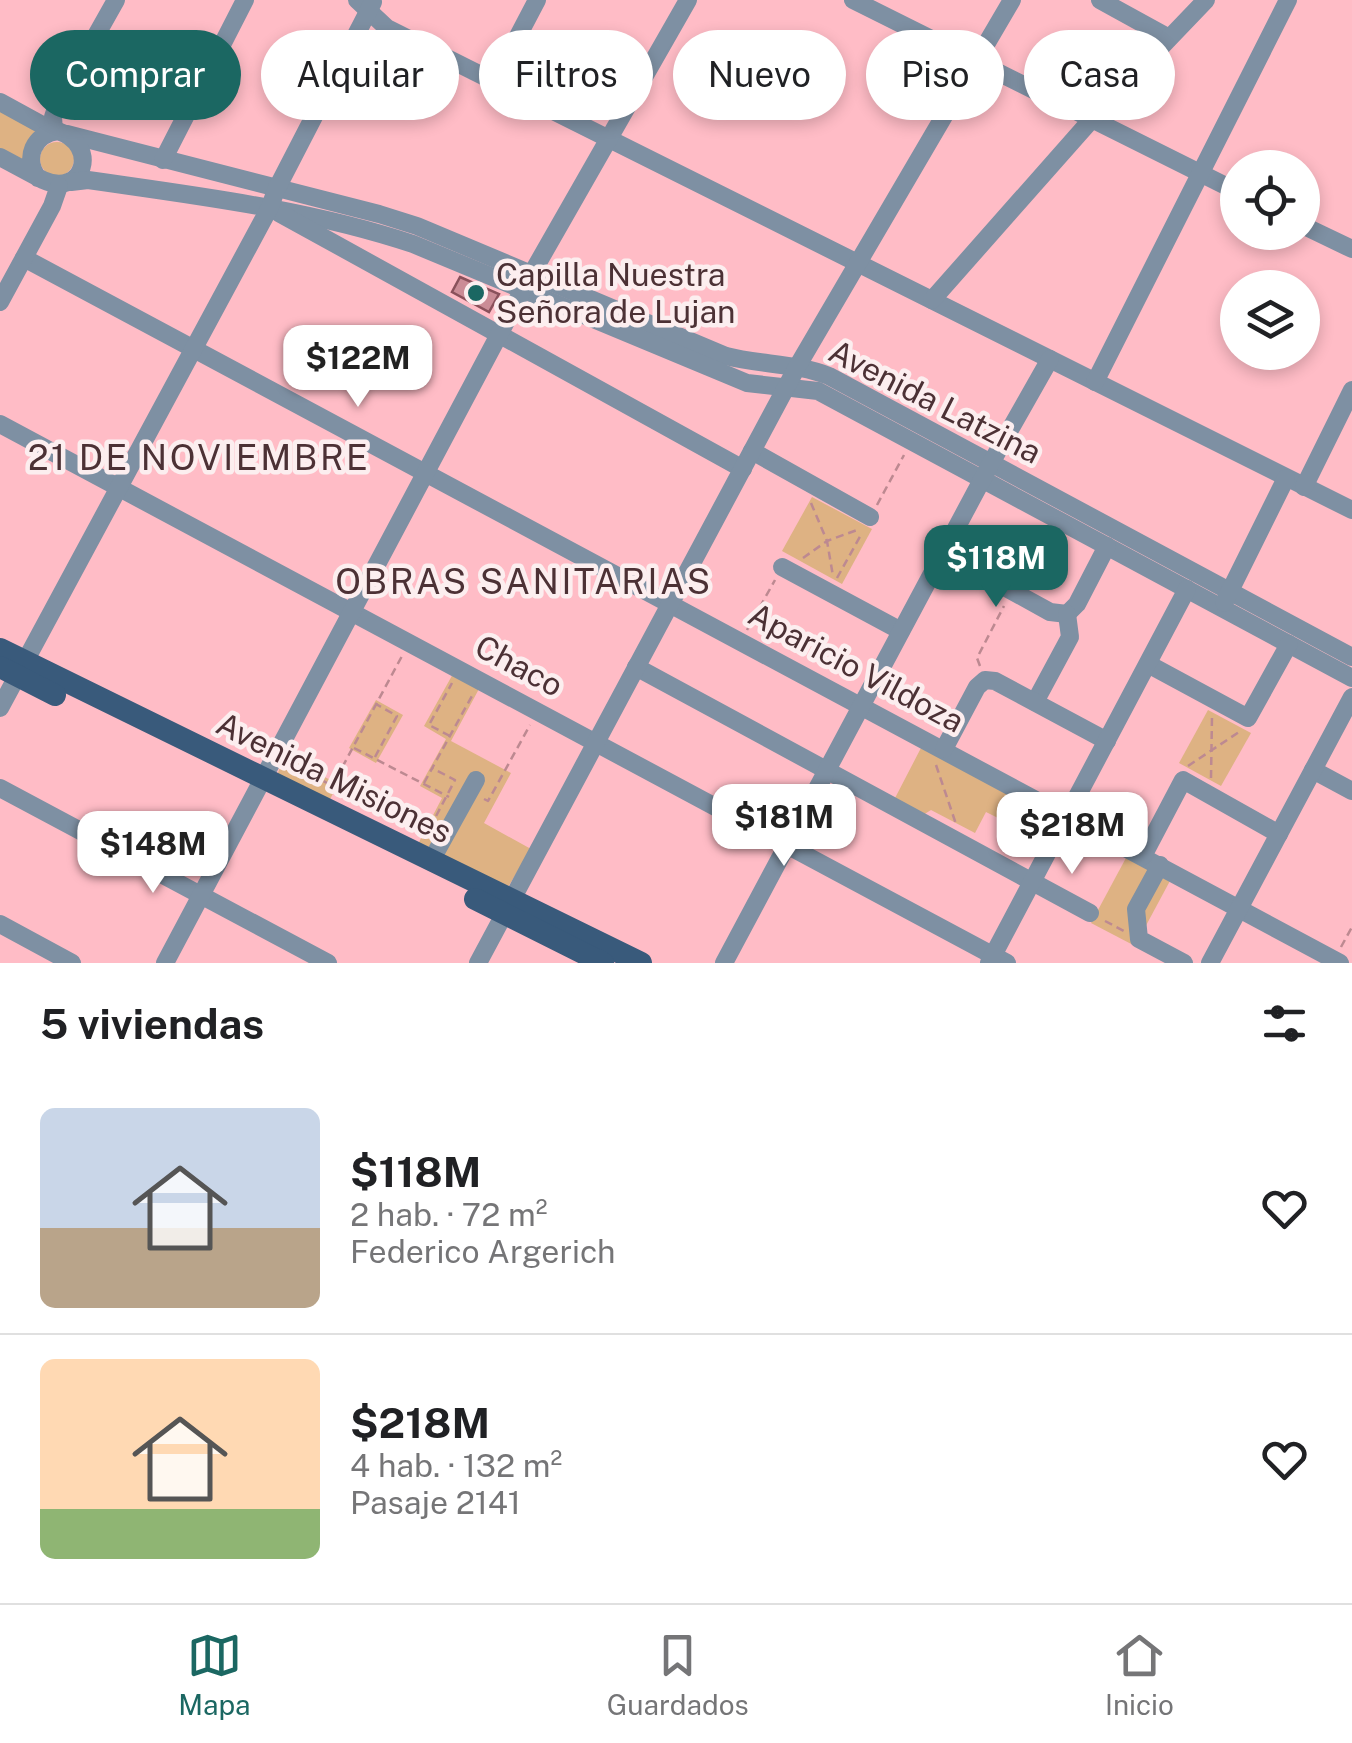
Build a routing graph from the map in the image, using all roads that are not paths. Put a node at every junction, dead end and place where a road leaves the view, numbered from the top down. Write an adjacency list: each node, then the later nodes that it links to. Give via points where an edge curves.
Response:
1 (116, 0): 22 (street, via 57,105)
2 (246, 0): 25 (street)
3 (537, 0): 11 (street)
4 (688, 0): 23 (street)
5 (853, 0): 12 (street)
6 (1012, 0): 13 (street)
7 (1100, 0): 14 (street)
8 (1206, 0): 15 (street)
9 (1288, 0): 26 (street)
10 (367, 3): 16 (street, via 386,28); 30 (street)
11 (521, 30)
12 (914, 30)
13 (994, 30)
14 (1155, 30)
15 (1175, 33)
16 (479, 72)
17 (0, 102): 22 (street, Avenida Latzina)
18 (570, 120): 23 (street)
19 (941, 120): 34 (street)
20 (1091, 120): 36 (street)
21 (1094, 120): 26 (street)
22 (58, 132): 25 (street, Avenida Latzina); 27 (street, via 41,138 31,152); 29 (street, via 78,142 83,155 80,172)
23 (608, 140): 34 (street); 35 (street)
24 (0, 157): 27 (street)
25 (163, 160): 30 (street, Avenida Latzina)
26 (1200, 173): 28 (street); 42 (street)
27 (38, 178): 29 (street)
28 (1220, 183)
29 (65, 184): 30 (street, Avenida Latzina, via 88,180); 33 (street)
30 (273, 198): 35 (street, Avenida Latzina); 38 (street, via 301,228); 39 (street)
31 (1320, 234): 32 (street)
32 (1352, 250)
33 (24, 258): 37 (street); 39 (street, Aparicio Vildoza)
34 (856, 266): 36 (street); 41 (street)
35 (527, 282): 38 (street); 41 (street, Avenida Latzina, via 726,356); 43 (street, Avenida Latzina, via 747,383)
36 (932, 300): 40 (street)
37 (0, 302)
38 (500, 334): 47 (street); 49 (street)
39 (194, 349): 49 (street, Aparicio Vildoza); 52 (street)
40 (1050, 360): 42 (street); 48 (street)
41 (797, 367): 43 (street); 48 (street, Avenida Latzina, via 830,376)
42 (1095, 382): 50 (street)
43 (786, 388): 46 (street); 48 (street, Avenida Latzina, via 818,390 912,441)
44 (1352, 390): 51 (street)
45 (0, 424): 52 (street, Chaco)
46 (752, 451): 47 (street); 54 (street)
47 (742, 468): 60 (street)
48 (987, 471): 55 (street, Avenida Latzina); 56 (street); 59 (street, Avenida Latzina)
49 (428, 474): 60 (street, Aparicio Vildoza); 61 (street)
50 (1286, 478): 51 (street); 59 (street)
51 (1304, 487): 53 (street)
52 (117, 488): 61 (street, Chaco); 69 (street)
53 (1352, 510)
54 (870, 517)
55 (1107, 546): 58 (street, Avenida Latzina); 62 (street)
56 (943, 554): 62 (street, via 1050,612); 63 (street)
57 (782, 567): 63 (street)
58 (1188, 589): 59 (street, Avenida Latzina); 67 (street)
59 (1225, 600): 64 (street, Avenida Latzina); 66 (street, Avenida Latzina)
60 (670, 603): 68 (street); 73 (street, Aparicio Vildoza)
61 (354, 611): 76 (street, Chaco); 80 (street)
62 (1066, 614): 72 (street, via 1070,637)
63 (902, 631): 73 (street)
64 (1288, 644): 67 (street, via 1248,718); 70 (street, Avenida Latzina)
65 (0, 650): 69 (main road, Avenida Misiones)
66 (1352, 656)
67 (1148, 664): 75 (street)
68 (636, 667): 76 (street); 79 (street)
69 (14, 668): 74 (street); 80 (main road, Avenida Misiones)
70 (1352, 678)
71 (1352, 698): 78 (street)
72 (1035, 702): 75 (street); 77 (street, via 985,680)
73 (862, 705): 77 (street, Aparicio Vildoza); 79 (street)
74 (0, 708)
75 (1107, 741): 84 (street)
76 (596, 742): 86 (street, Chaco); 91 (street)
77 (936, 744): 84 (street, Aparicio Vildoza)
78 (1313, 770): 82 (street); 85 (street)
79 (826, 771): 86 (street); 89 (street)
80 (260, 786): 87 (main road, Avenida Misiones); 90 (street); 91 (main road, Avenida Misiones)
81 (0, 788): 90 (street)
82 (1352, 791)
83 (464, 793): 87 (street)
84 (1067, 816): 88 (street, Aparicio Vildoza); 89 (street)
85 (1279, 834): 88 (street, via 1182,780); 92 (street)
86 (788, 844): 95 (street, Chaco); 103 (street)
87 (424, 858): 91 (main road, Avenida Misiones)
88 (1152, 861): 92 (street, Aparicio Vildoza); 104 (street, via 1136,909 1139,939)
89 (1032, 882): 93 (street); 95 (street)
90 (202, 895): 98 (street); 99 (street)
91 (508, 907): 100 (street); 101 (main road, Avenida Misiones); 102 (main road, Avenida Misiones)
92 (1240, 908): 96 (street, Aparicio Vildoza); 105 (street)
93 (1090, 913)
94 (0, 924): 97 (street)
95 (996, 960)
96 (1337, 961)
97 (72, 963)
98 (165, 963)
99 (328, 963)
100 (478, 963)
101 (603, 963)
102 (641, 963)
103 (724, 963)
104 (1184, 963)
105 (1210, 963)

